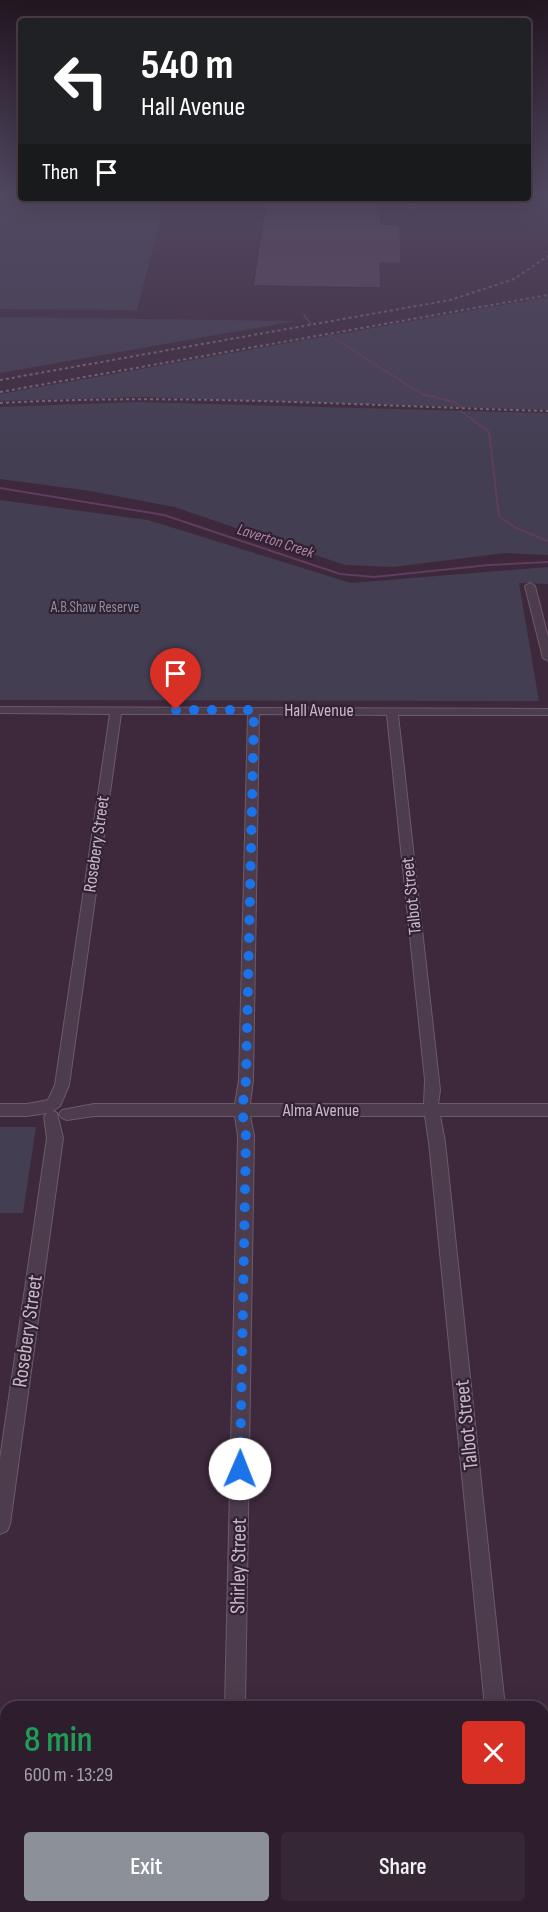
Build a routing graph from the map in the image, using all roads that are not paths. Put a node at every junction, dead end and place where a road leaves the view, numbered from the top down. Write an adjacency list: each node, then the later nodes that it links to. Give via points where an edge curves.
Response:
1 (530, 586): 2 (street)
2 (548, 658)
3 (0, 710): 4 (street, Hall Avenue)
4 (116, 710): 5 (street, Hall Avenue); 9 (street, Rosebery Street)
5 (254, 710): 6 (street, Hall Avenue); 10 (street, Shirley Street)
6 (392, 710): 7 (street, Hall Avenue); 11 (street, Talbot Street)
7 (548, 710)
8 (0, 1110): 9 (street, Alma Avenue)
9 (59, 1110): 10 (street, Alma Avenue); 13 (street, Rosebery Street)
10 (246, 1110): 11 (street, Alma Avenue); 14 (street, Shirley Street)
11 (434, 1110): 12 (street, Alma Avenue); 15 (street, Talbot Street)
12 (548, 1110)
13 (0, 1524)
14 (235, 1701)
15 (494, 1701)

